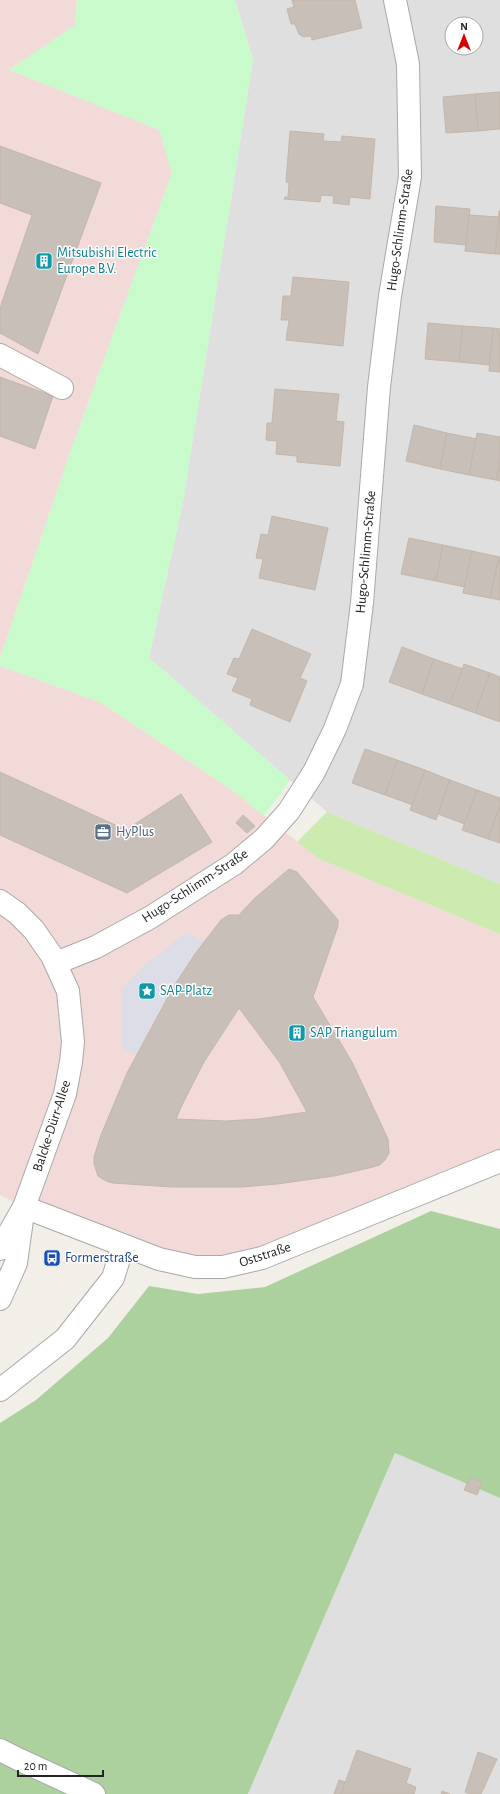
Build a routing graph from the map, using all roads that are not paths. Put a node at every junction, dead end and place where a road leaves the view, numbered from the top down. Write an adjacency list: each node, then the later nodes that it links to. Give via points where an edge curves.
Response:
1 (395, 0): 5 (street, Hugo-Schlimm-Straße, via 408,64 410,177 390,296 379,388 362,603 352,684 335,729 314,772 289,811 264,839 234,864 151,917 96,947)
2 (0, 355): 3 (street)
3 (62, 388)
4 (0, 901): 5 (street, Balcke-Dürr-Allee, via 34,930)
5 (56, 963): 7 (street, Balcke-Dürr-Allee, via 68,991 71,1062 65,1094)
6 (500, 1161): 8 (street, Oststraße, via 262,1258 223,1268 195,1267 159,1259)
7 (24, 1207): 8 (street, Oststraße); 9 (street, Balcke-Dürr-Allee); 10 (street, Balcke-Dürr-Allee, via 16,1263)
8 (123, 1246): 11 (street, via 113,1278 65,1338)
9 (0, 1249)
10 (0, 1299)
11 (0, 1390)
12 (0, 1750): 13 (street)
13 (94, 1794)

